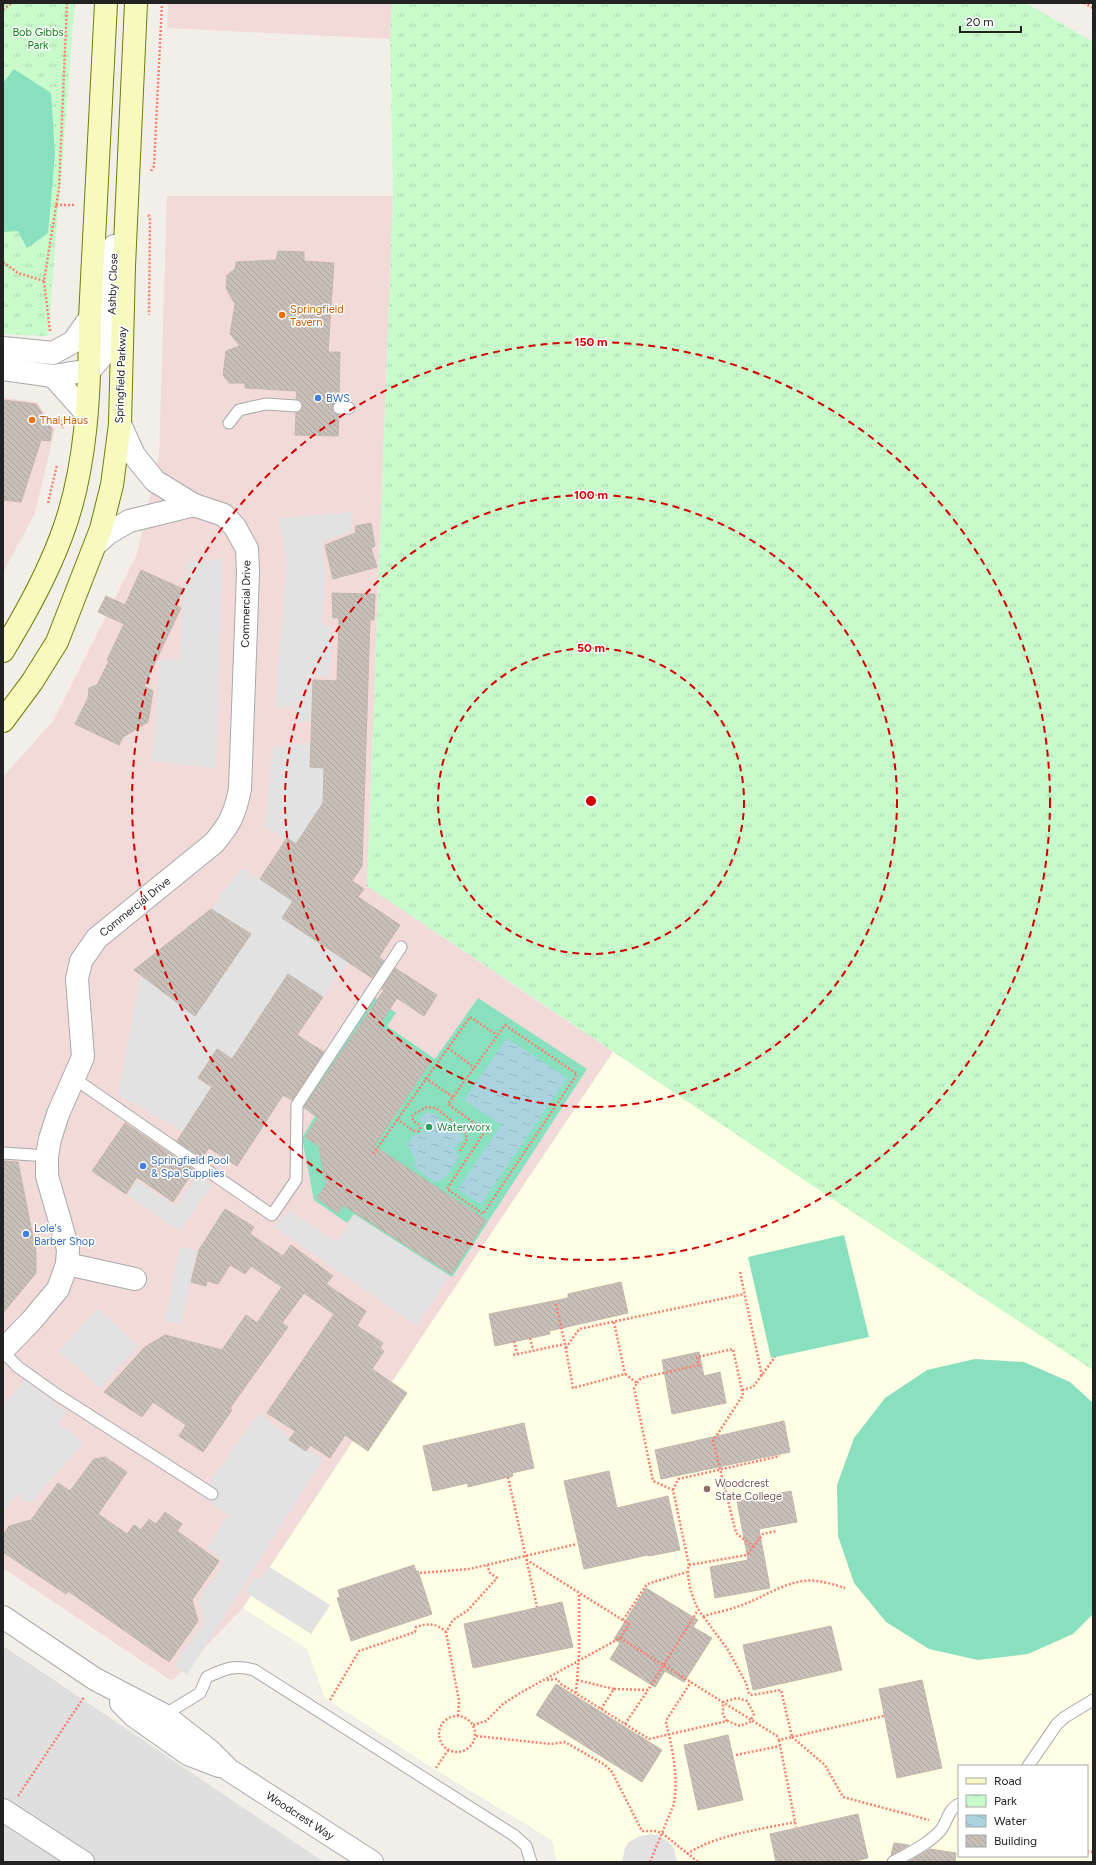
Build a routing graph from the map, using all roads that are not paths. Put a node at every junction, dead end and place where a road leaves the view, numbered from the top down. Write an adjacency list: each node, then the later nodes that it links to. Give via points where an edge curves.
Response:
1 (106, 3): 4 (main road)
2 (136, 3): 3 (main road, Springfield Parkway)
3 (126, 232): 7 (street, Ashby Close, via 114,243 111,324 102,356); 12 (main road, Springfield Parkway)
4 (90, 318): 5 (street, Ashby Close, via 73,342 53,353); 7 (main road)
5 (3, 348)
6 (3, 369): 8 (street)
7 (90, 370): 8 (street); 10 (main road)
8 (53, 376): 10 (street)
9 (296, 406): 11 (lane, via 266,404 239,410)
10 (86, 413): 15 (main road, via 77,480 61,537 25,616)
11 (229, 423)
12 (120, 424): 13 (street, Commercial Drive, via 134,455 155,481); 14 (main road, Springfield Parkway, via 112,485)
13 (194, 505): 14 (street, via 129,521); 18 (street, Commercial Drive, via 224,515 235,528 246,549 248,573 242,758 237,803 230,824 214,843 97,938 81,961 77,979 82,1057)
14 (96, 544): 16 (main road, Springfield Parkway, via 57,642)
15 (3, 651)
16 (3, 721)
17 (401, 947): 18 (lane, via 297,1105 296,1180 272,1215)
18 (75, 1078): 20 (street, Commercial Drive, via 58,1114)
19 (3, 1153): 20 (lane)
20 (47, 1156): 21 (street, Commercial Drive, via 47,1176 68,1249)
21 (67, 1264): 22 (street); 23 (street, Commercial Drive, via 58,1289)
22 (135, 1279)
23 (3, 1351): 24 (lane, via 18,1368)
24 (212, 1494)
25 (3, 1618): 26 (street, Woodcrest Way)
26 (96, 1679): 28 (street, Woodcrest Way); 30 (street, Woodcrest Way, via 134,1716 188,1754)
27 (1093, 1700): 29 (lane, via 1057,1724)
28 (164, 1715): 30 (street, Woodcrest Way, via 210,1751); 35 (lane, via 200,1693 207,1677 228,1668 241,1666 254,1670 515,1836 526,1846)
29 (1029, 1765)
30 (229, 1770): 34 (street, Woodcrest Way)
31 (958, 1805): 36 (lane, via 950,1810 940,1831 931,1839)
32 (5, 1812): 33 (street)
33 (83, 1862)
34 (372, 1862)
35 (531, 1862)
36 (893, 1862)

